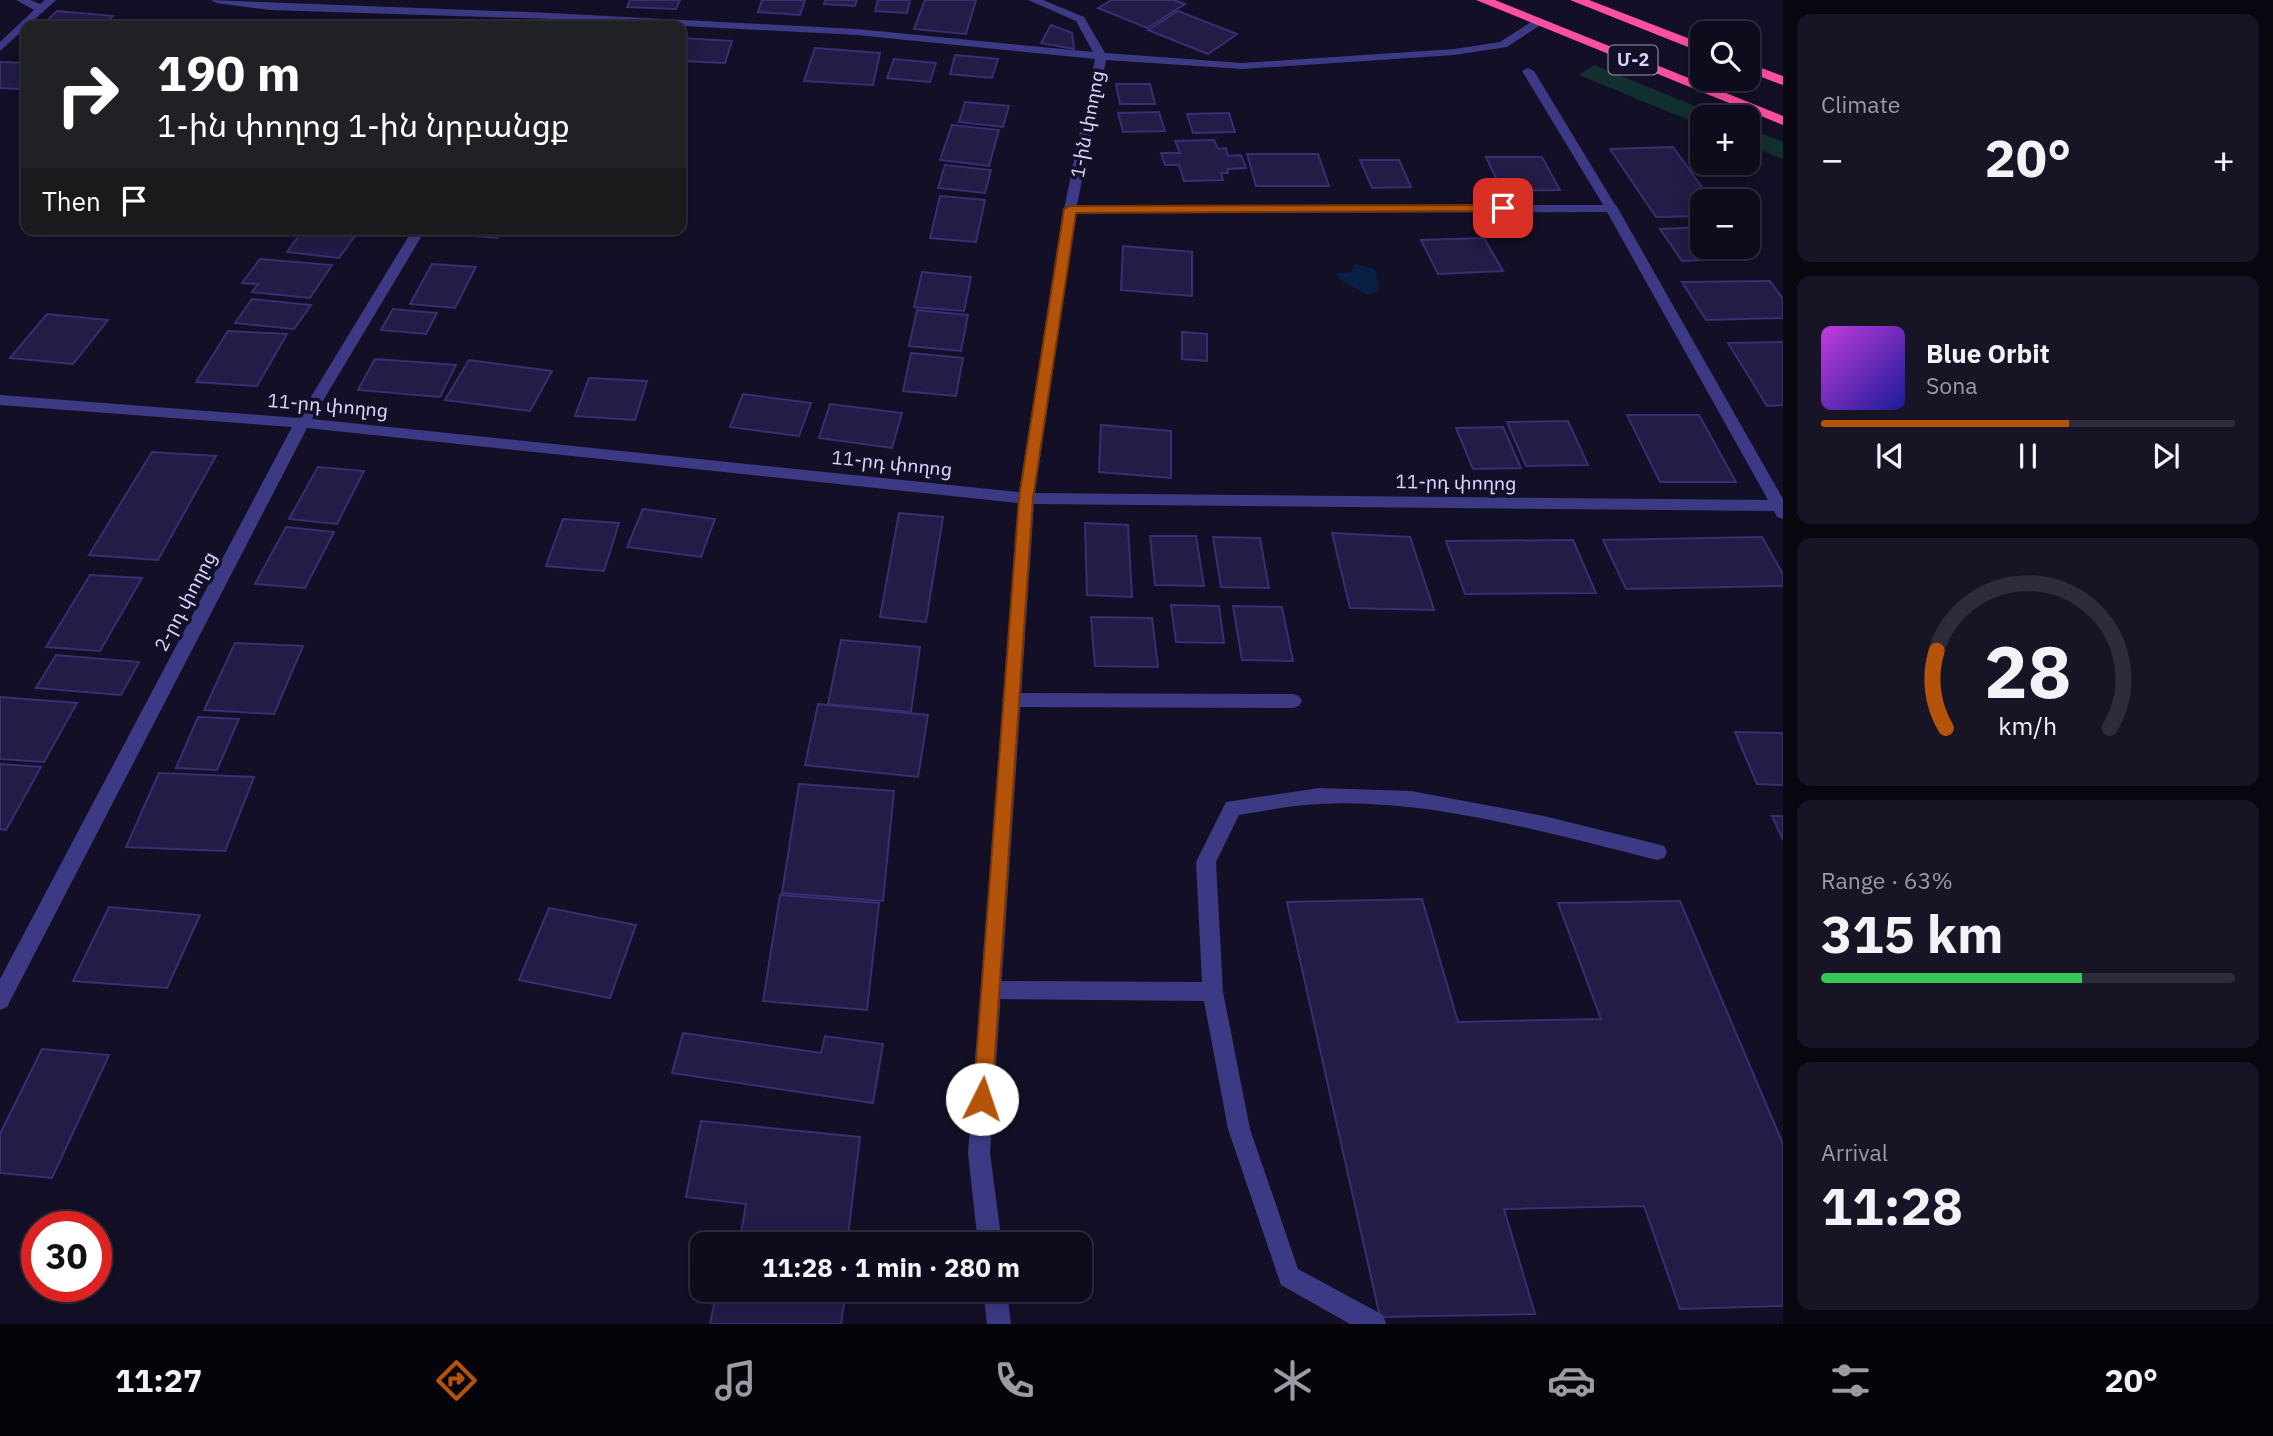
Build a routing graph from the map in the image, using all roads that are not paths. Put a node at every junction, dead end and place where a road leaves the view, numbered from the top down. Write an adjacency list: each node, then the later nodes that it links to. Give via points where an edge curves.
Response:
1 (21, 0): 7 (street)
2 (51, 0): 7 (street)
3 (216, 0): 9 (street, via 270,7)
4 (1034, 0): 15 (street, 1-ին փողոց, via 1080,19)
5 (1483, 0): 10 (highway, Մ-2)
6 (1577, 0): 13 (highway, Մ-2)
7 (41, 9): 8 (street)
8 (28, 21)
9 (547, 21)
10 (1538, 22): 15 (street, via 1503,45 1454,52 1242,66); 19 (highway, Մ-2)
11 (686, 26): 15 (street, via 857,32)
12 (21, 28): 14 (street)
13 (1690, 44)
14 (0, 48)
15 (1101, 56): 21 (street, 1-ին փողոց)
16 (1528, 71): 20 (street)
17 (1760, 72): 18 (highway)
18 (1783, 81)
19 (1783, 121)
20 (1611, 208): 21 (street); 26 (street)
21 (1070, 209): 25 (street, 1-ին փողոց)
22 (416, 235): 24 (street, 2-րդ փողոց)
23 (0, 400): 24 (street, 11-րդ փողոց)
24 (302, 423): 25 (street, 11-րդ փողոց); 32 (street, 2-րդ փողոց)
25 (1026, 498): 26 (street, 11-րդ փողոց); 27 (street, 1-ին փողոց)
26 (1782, 508)
27 (1011, 700): 28 (street); 30 (street, 1-ին փողոց)
28 (1293, 701)
29 (1657, 852): 31 (street, via 1544,824 1411,799 1319,796 1233,808 1206,862)
30 (990, 990): 31 (street); 33 (street, 1-ին փողոց, via 979,1153)
31 (1213, 992): 36 (street, via 1239,1129 1289,1277)
32 (0, 1000)
33 (989, 1232)
34 (996, 1302): 35 (street)
35 (999, 1324)
36 (1374, 1324)

